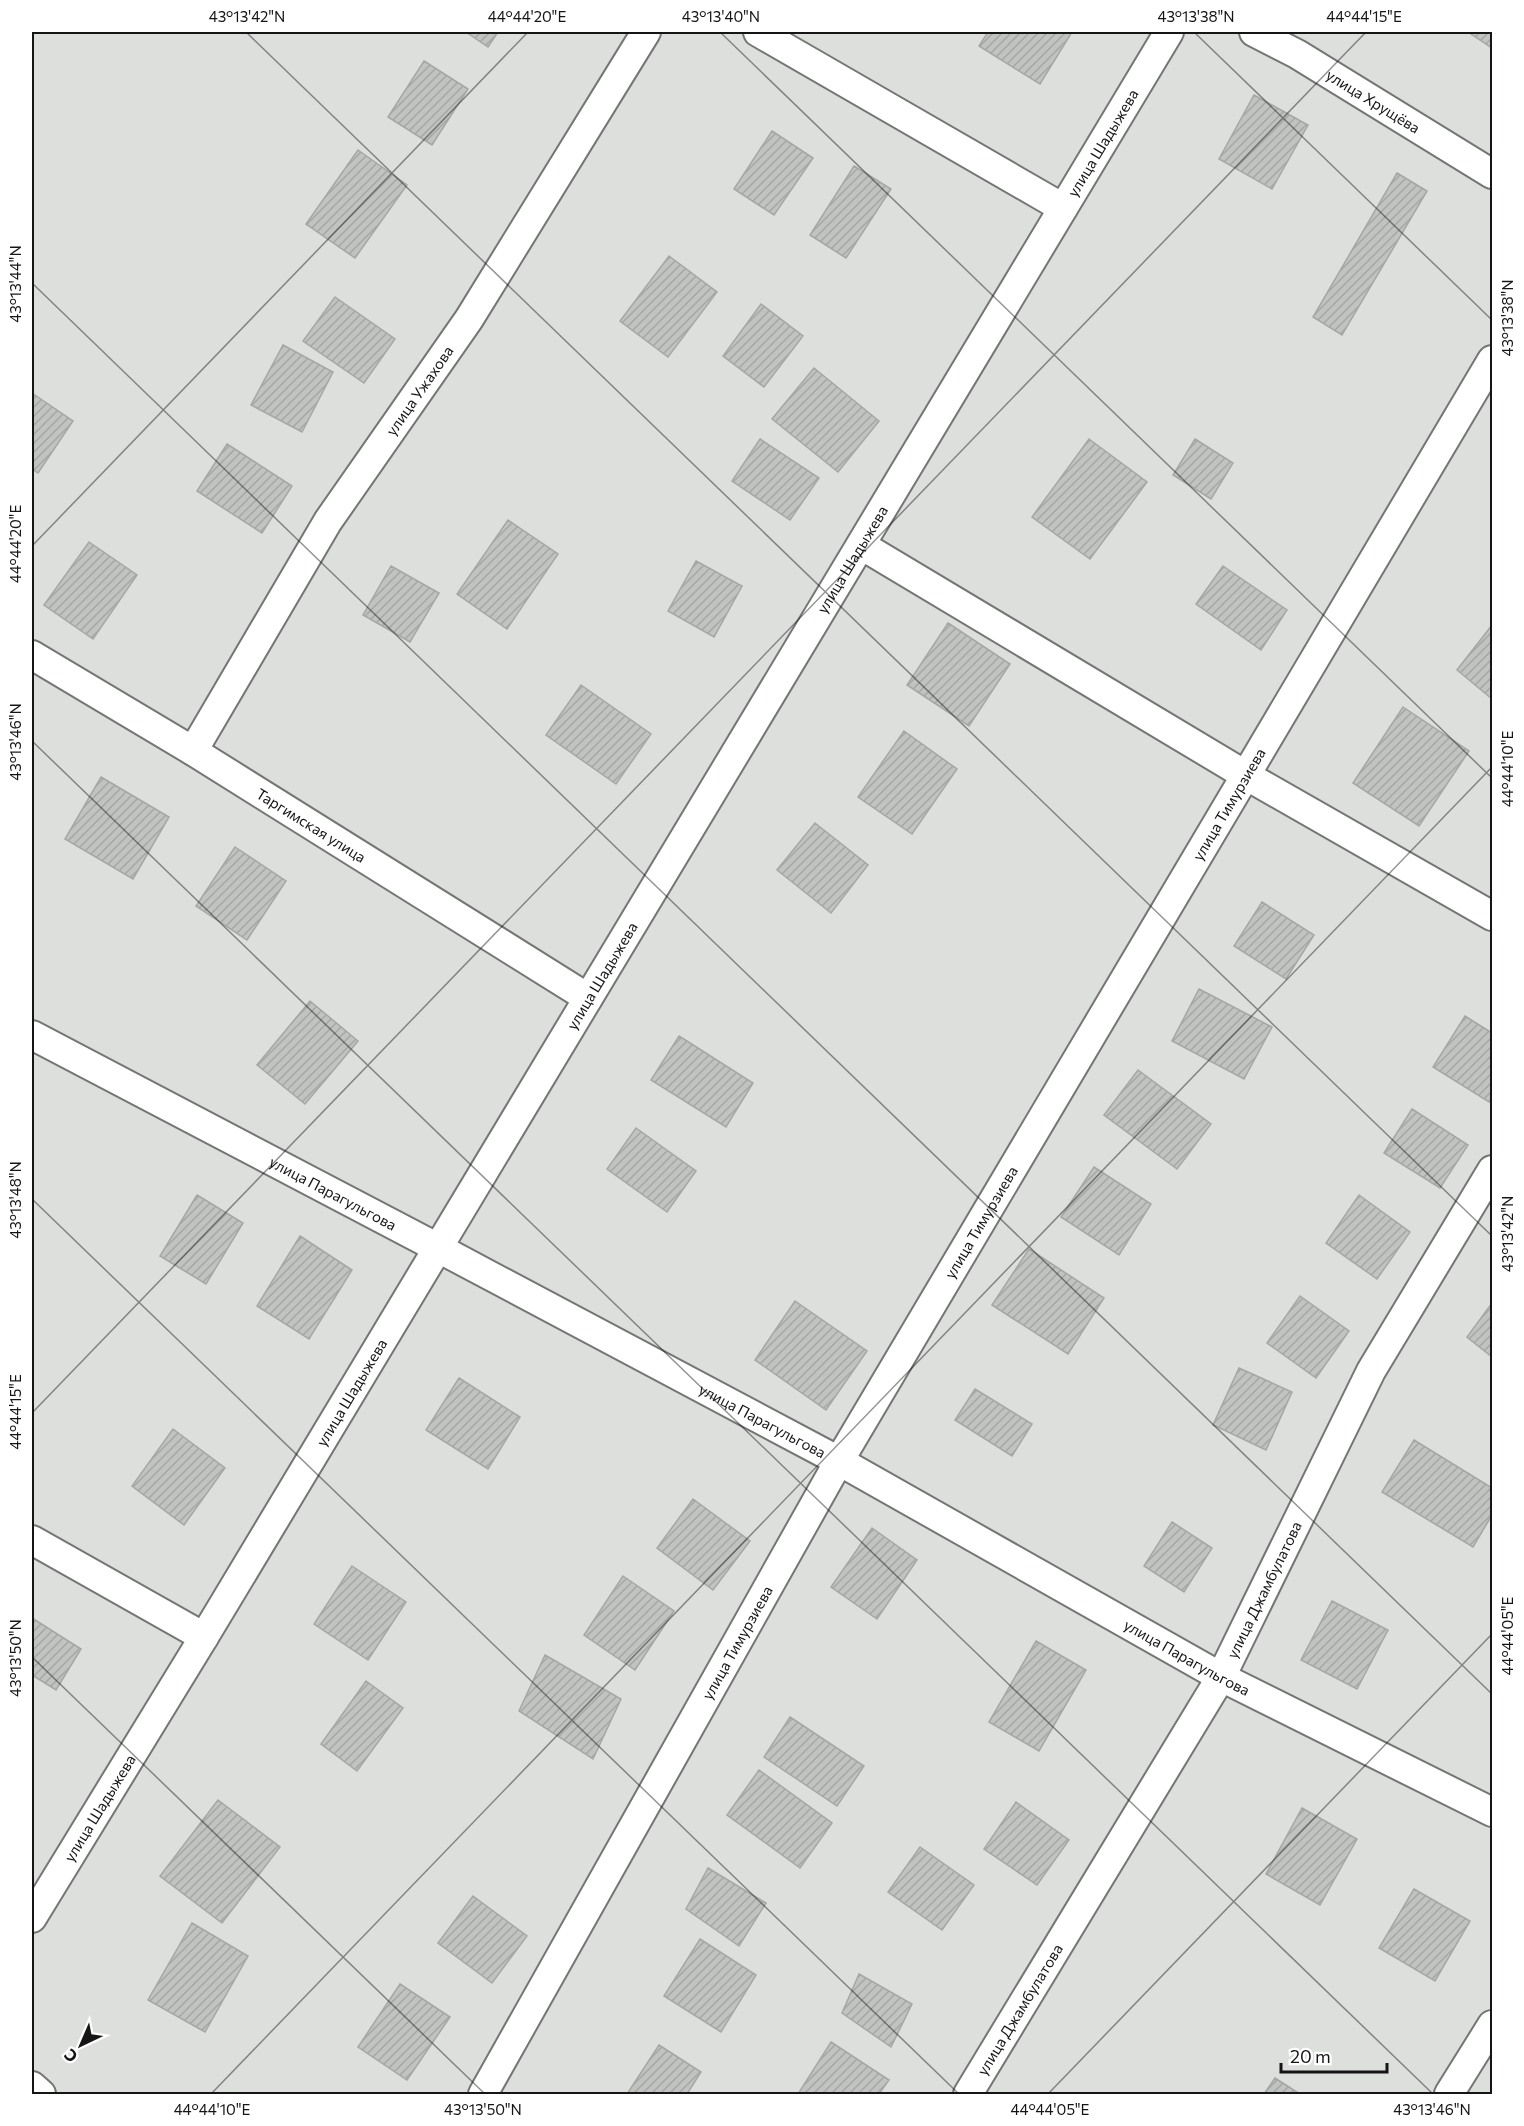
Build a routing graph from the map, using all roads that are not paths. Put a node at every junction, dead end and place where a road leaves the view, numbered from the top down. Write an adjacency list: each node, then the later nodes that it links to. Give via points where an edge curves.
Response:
1 (646, 32): 10 (street, улица Ужахова, via 469,319 328,521)
2 (758, 32): 6 (street)
3 (1169, 32): 6 (street, улица Шадыжева)
4 (1254, 32): 5 (street, улица Хрущёва, via 1297,54)
5 (1492, 174)
6 (1063, 208): 8 (street, улица Шадыжева)
7 (1492, 360): 11 (street, улица Тимурзиева)
8 (861, 545): 11 (street); 13 (street, улица Шадыжева)
9 (32, 655): 10 (street, Таргимская улица)
10 (193, 751): 13 (street, Таргимская улица)
11 (1247, 776): 12 (street); 17 (street, улица Тимурзиева)
12 (1492, 916)
13 (588, 998): 16 (street, улица Шадыжева)
14 (32, 1035): 16 (street, улица Парагульгова)
15 (1492, 1170): 20 (street, улица Джамбулатова, via 1371,1371)
16 (438, 1248): 17 (street, улица Парагульгова); 19 (street, улица Шадыжева)
17 (839, 1461): 20 (street, улица Парагульгова); 26 (street, улица Тимурзиева)
18 (32, 1540): 19 (street)
19 (204, 1637): 22 (street, улица Шадыжева)
20 (1221, 1677): 21 (street, улица Парагульгова); 27 (street, улица Джамбулатова)
21 (1492, 1812)
22 (32, 1918)
23 (1492, 2025): 28 (street)
24 (32, 2086): 25 (street)
25 (41, 2094)
26 (483, 2094)
27 (968, 2094)
28 (1449, 2094)

